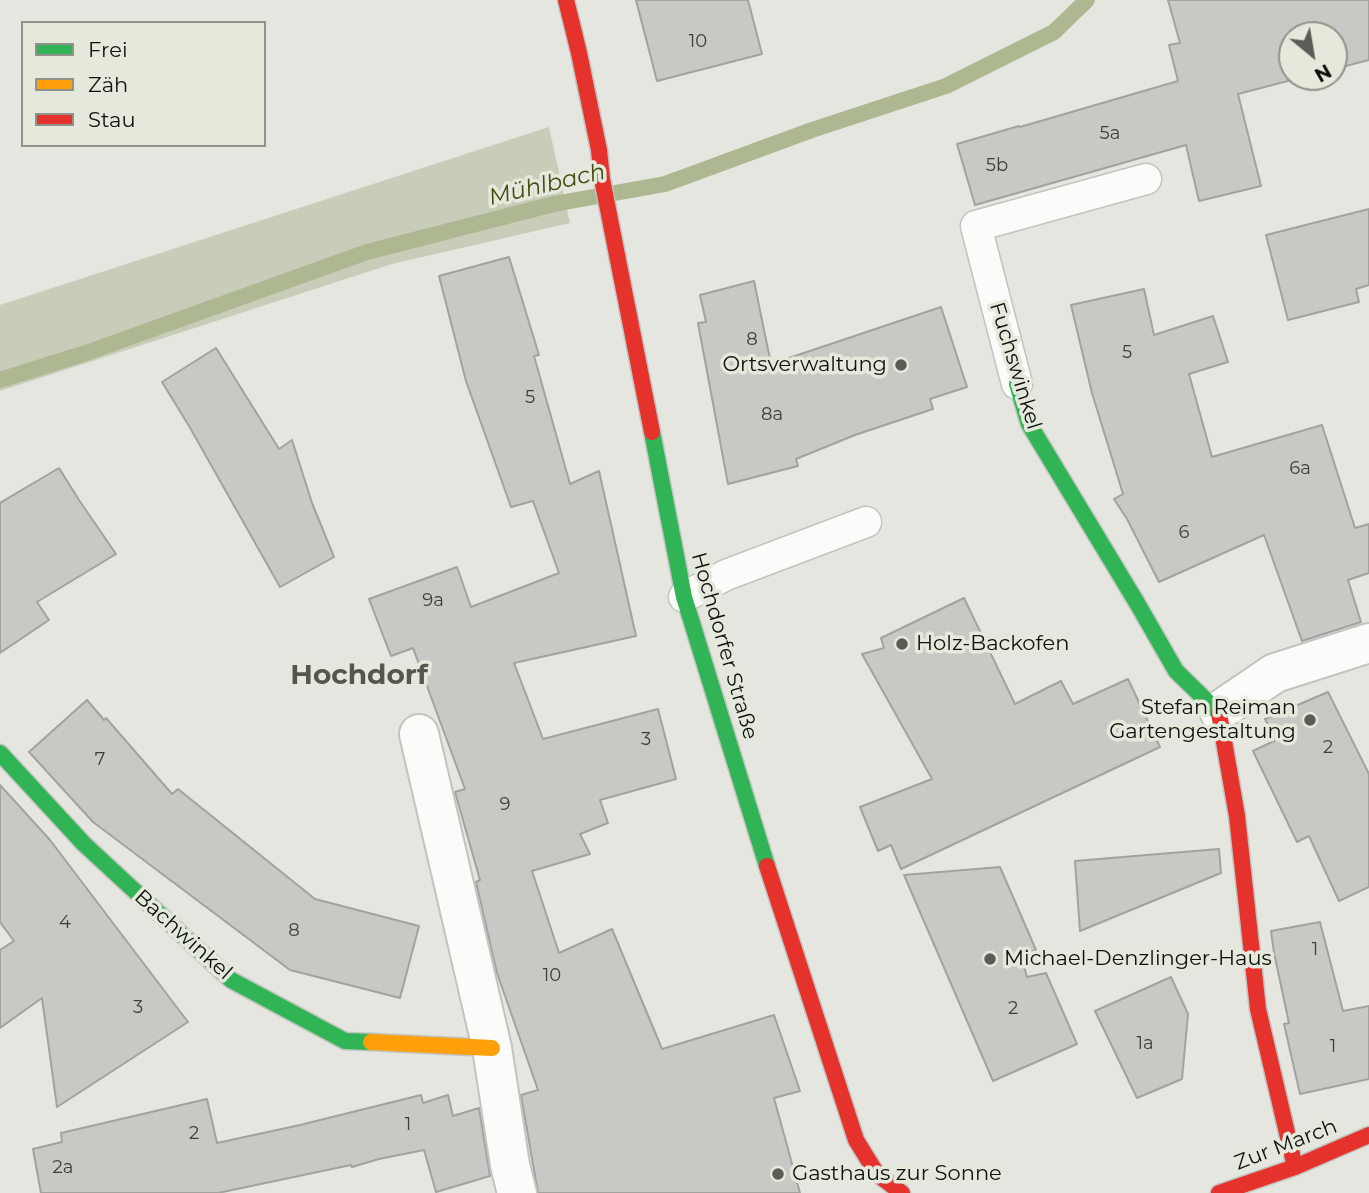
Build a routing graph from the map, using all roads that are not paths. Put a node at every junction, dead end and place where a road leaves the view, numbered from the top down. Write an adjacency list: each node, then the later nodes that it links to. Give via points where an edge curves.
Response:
1 (566, 0): 5 (street, Hochdorfer Straße)
2 (1146, 180): 3 (lane, Fuchswinkel, via 976,226)
3 (1017, 384): 7 (street, Fuchswinkel, via 1028,424 1176,671)
4 (866, 522): 5 (lane, via 726,575)
5 (684, 597): 14 (street, Hochdorfer Straße, via 856,1140 877,1174)
6 (1369, 643): 7 (street, via 1275,673)
7 (1219, 711): 12 (street, via 1237,816 1258,1009)
8 (419, 734): 10 (street)
9 (0, 753): 10 (street, Bachwinkel, via 84,844 231,980 345,1041)
10 (492, 1048): 13 (street)
11 (1369, 1135): 12 (street, Zur March)
12 (1295, 1167): 15 (street, Zur March)
13 (517, 1193)
14 (902, 1193)
15 (1219, 1193)

